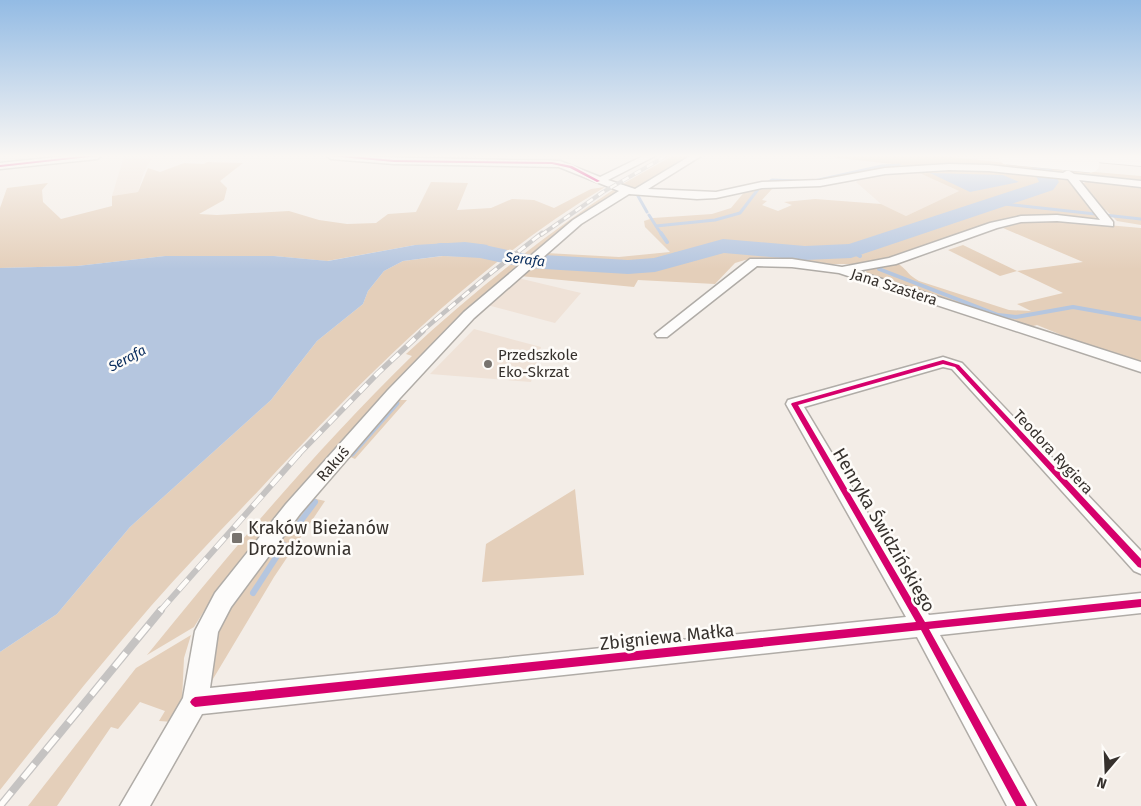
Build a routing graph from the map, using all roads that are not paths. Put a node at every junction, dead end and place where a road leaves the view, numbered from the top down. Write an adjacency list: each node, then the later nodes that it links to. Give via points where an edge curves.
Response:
1 (627, 194): 14 (street, Rakuś, via 577,222 469,315 293,509 222,600 207,631)
2 (687, 194): 3 (street)
3 (722, 194)
4 (1082, 194): 5 (street)
5 (1096, 209): 6 (street)
6 (1107, 221): 7 (street, via 1109,224 1057,218 1021,219 892,260)
7 (841, 270): 8 (street, Jana Szastera, via 754,262); 10 (street, Jana Szastera)
8 (662, 334)
9 (943, 362): 11 (street, Teodora Rygiera, via 957,366); 13 (street, Henryka Świdzińskiego, via 794,404)
10 (1141, 368)
11 (1141, 565)
12 (1141, 603): 13 (street, Zbigniewa Małka)
13 (923, 626): 14 (street, Zbigniewa Małka); 16 (street, Henryka Świdzińskiego)
14 (195, 702): 15 (street, Rakuś)
15 (134, 806)
16 (1022, 806)

